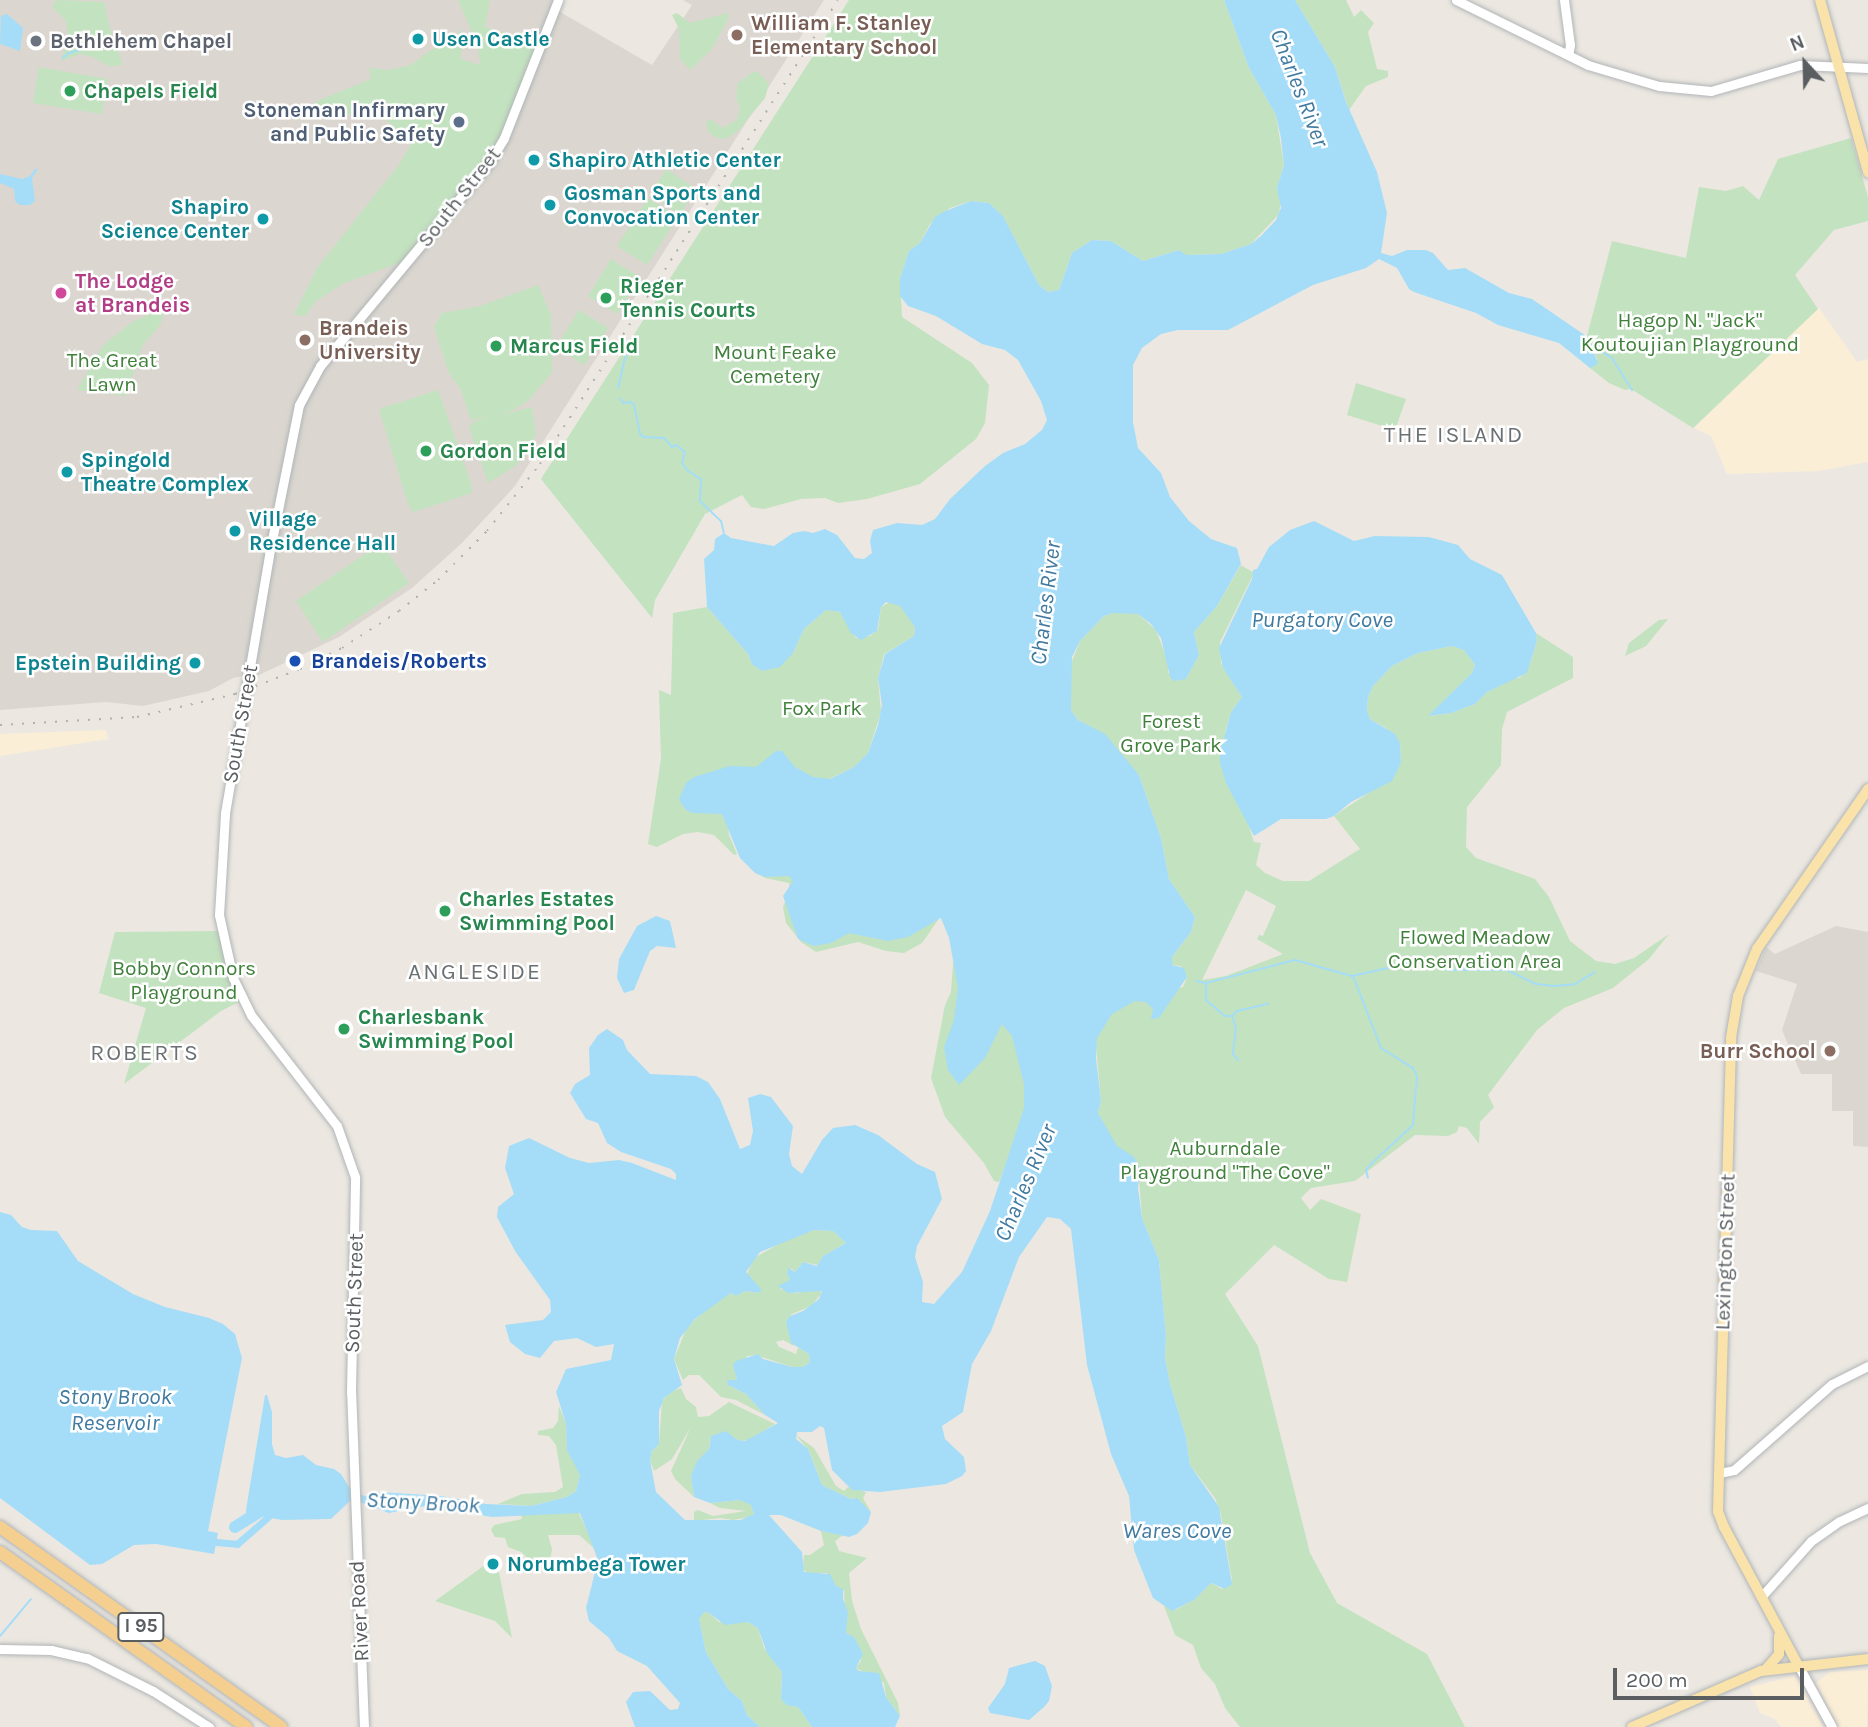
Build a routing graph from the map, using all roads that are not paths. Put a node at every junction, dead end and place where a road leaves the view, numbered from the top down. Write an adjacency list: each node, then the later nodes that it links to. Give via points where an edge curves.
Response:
1 (558, 0): 12 (main road, South Street, via 504,138 489,163 320,366 299,405 225,813 219,915 233,978 251,1015 337,1126 355,1177 350,1334)
2 (1456, 0): 5 (main road)
3 (1564, 0): 5 (main road)
4 (1819, 0): 6 (main road)
5 (1568, 55): 6 (main road, via 1622,77 1702,91 1724,89 1795,66)
6 (1838, 65): 7 (main road); 8 (main road)
7 (1868, 68)
8 (1868, 172)
9 (1868, 789): 11 (main road, Lexington Street, via 1762,940 1736,1002 1731,1042)
10 (1868, 1366): 11 (main road, via 1832,1384 1734,1470)
11 (1719, 1474): 16 (main road, Lexington Street, via 1720,1519)
12 (353, 1495): 25 (main road, River Road)
13 (1868, 1508): 16 (main road, via 1811,1541)
14 (0, 1527): 24 (highway, I 95)
15 (0, 1552): 23 (highway, I 95)
16 (1761, 1597): 17 (main road, Lexington Street)
17 (1778, 1629): 20 (main road, Lexington Street); 21 (main road, via 1779,1654)
18 (0, 1649): 22 (main road, via 51,1650 87,1658 144,1686)
19 (1868, 1659): 20 (main road)
20 (1798, 1665): 21 (main road); 27 (main road, Lexington Street)
21 (1761, 1671): 26 (main road)
22 (209, 1727)
23 (246, 1727)
24 (281, 1727)
25 (364, 1727)
26 (1632, 1727)
27 (1832, 1727)

